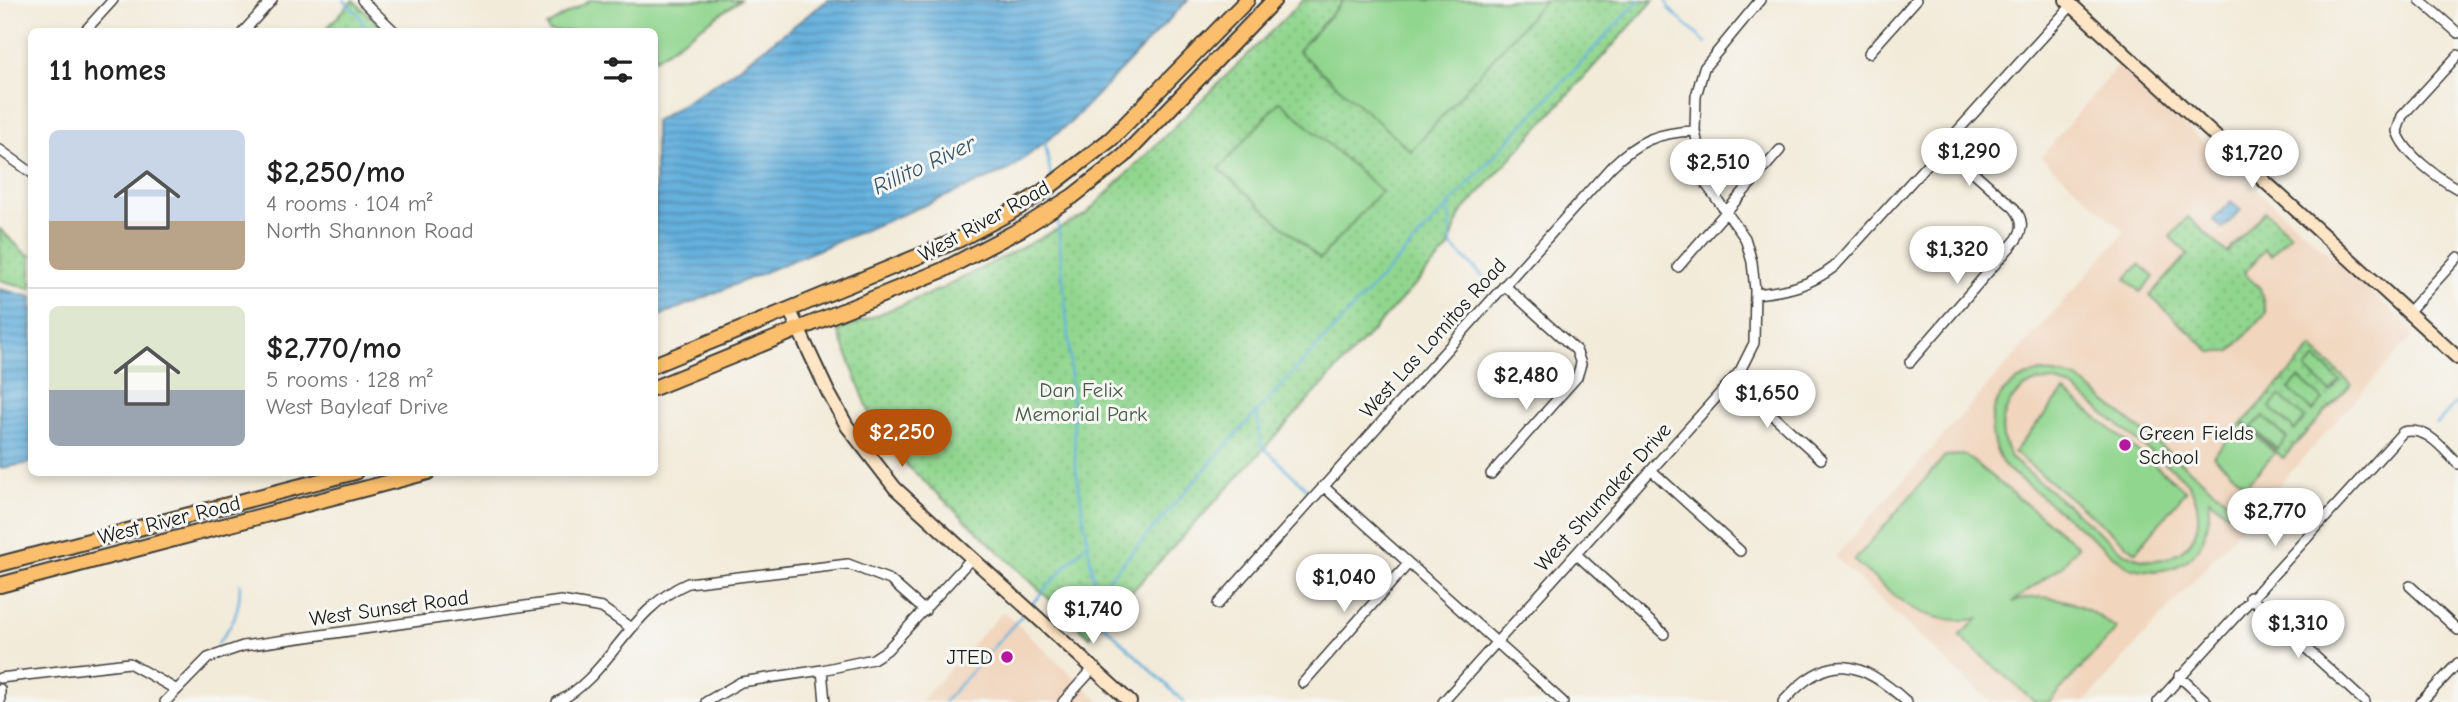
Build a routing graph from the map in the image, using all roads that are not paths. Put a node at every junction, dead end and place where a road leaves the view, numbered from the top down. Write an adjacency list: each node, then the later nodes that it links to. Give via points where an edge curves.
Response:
1 (113, 0): 10 (street)
2 (272, 0): 11 (street)
3 (362, 0): 12 (street)
4 (1247, 0): 27 (main road, West River Road, via 1129,121 1041,193 958,240)
5 (1274, 0): 29 (main road, West River Road, via 1163,118 1073,196 943,270)
6 (1760, 0): 16 (street, West Shumaker Drive, via 1704,68 1696,96)
7 (1916, 0): 14 (street)
8 (2420, 0): 13 (street)
9 (2069, 3): 17 (street); 28 (street)
10 (88, 28)
11 (247, 28)
12 (391, 28)
13 (2458, 33)
14 (1869, 53)
15 (2458, 55): 21 (street, via 2392,131)
16 (1695, 131): 22 (street, West Shumaker Drive, via 1706,184); 25 (street, West Las Lomitos Road, via 1656,135 1633,146)
17 (1944, 146): 26 (street, via 1834,267 1813,283); 31 (street, via 2027,224)
18 (0, 150): 20 (street)
19 (1780, 150): 22 (street)
20 (28, 170)
21 (2458, 189)
22 (1725, 213): 24 (street); 26 (street, West Shumaker Drive, via 1745,239)
23 (2458, 257): 28 (street)
24 (1678, 267)
25 (1504, 285): 38 (street, via 1585,361 1577,377); 41 (street, West Las Lomitos Road)
26 (1755, 294): 33 (street, West Shumaker Drive, via 1754,343)
27 (790, 311): 29 (street); 32 (main road, West River Road)
28 (2409, 311): 30 (street)
29 (799, 330): 34 (main road, West River Road); 46 (street, via 847,426 895,488)
30 (2458, 358)
31 (1910, 362)
32 (658, 363)
33 (1733, 379): 35 (street); 37 (street, West Shumaker Drive)
34 (658, 386)
35 (1821, 459)
36 (2458, 464): 51 (street, via 2414,427 2400,434)
37 (1651, 470): 43 (street); 44 (street, West Shumaker Drive)
38 (1491, 474)
39 (340, 476): 42 (main road, West River Road)
40 (413, 476): 45 (main road, West River Road)
41 (1323, 486): 48 (street); 52 (street, West Las Lomitos Road)
42 (99, 539): 45 (main road); 47 (main road, West River Road)
43 (1740, 551)
44 (1576, 554): 56 (street); 57 (street, West Shumaker Drive)
45 (103, 559): 49 (main road, West River Road)
46 (971, 559): 53 (street); 59 (street)
47 (0, 564)
48 (1408, 564): 57 (street); 63 (street)
49 (0, 585)
50 (2410, 586): 55 (street)
51 (2250, 597): 61 (street); 79 (street)
52 (1218, 604)
53 (925, 611): 54 (street, via 890,580 870,570 848,564 812,566 688,583 669,592); 60 (street, via 873,659)
54 (631, 628): 65 (street, West Sunset Road, via 602,608 561,601 243,646 208,658); 68 (street, via 581,685)
55 (2458, 630)
56 (1664, 634)
57 (1497, 642): 73 (street, West Shumaker Drive); 74 (street)
58 (2458, 663): 80 (street)
59 (1093, 669): 71 (street); 72 (street)
60 (822, 670): 69 (street, via 741,682); 70 (street)
61 (2179, 676): 77 (street); 78 (street)
62 (0, 678): 65 (street, via 129,663)
63 (1303, 683)
64 (0, 689): 66 (street)
65 (177, 690): 67 (street, West Sunset Road)
66 (0, 702)
67 (165, 702)
68 (557, 702)
69 (706, 702)
70 (825, 702)
71 (1063, 702)
72 (1130, 702)
73 (1443, 702)
74 (1563, 702)
75 (1783, 702): 76 (street, via 1823,670 1851,665 1879,677)
76 (1907, 702)
77 (2158, 702)
78 (2207, 702)
79 (2365, 702)
80 (2421, 702)

